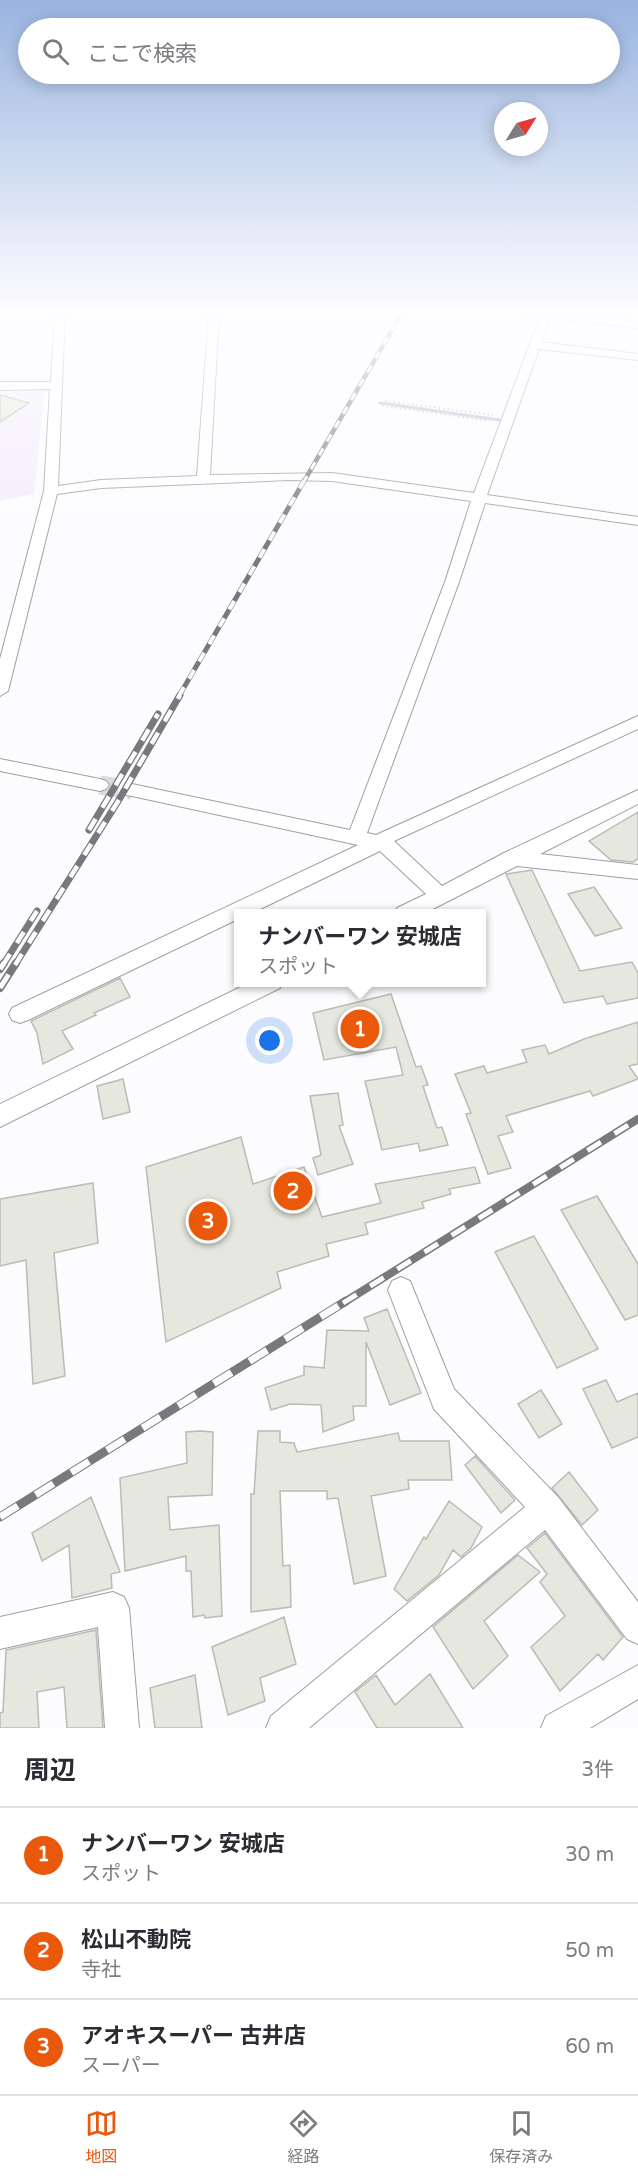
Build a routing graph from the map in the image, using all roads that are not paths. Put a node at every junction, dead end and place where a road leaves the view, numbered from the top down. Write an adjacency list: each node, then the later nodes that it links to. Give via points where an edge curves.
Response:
1 (55, 394): 5 (street)
2 (208, 394): 4 (street)
3 (518, 394): 6 (street)
4 (203, 481): 5 (street, via 101,484); 6 (street, via 332,477)
5 (51, 491): 8 (street)
6 (479, 500): 7 (street); 14 (street)
7 (638, 521)
8 (0, 690)
9 (638, 722): 15 (street)
10 (0, 765): 11 (street)
11 (100, 785)
12 (132, 790): 14 (street)
13 (638, 796): 16 (street)
14 (357, 836): 15 (street)
15 (380, 843): 18 (street, via 392,848); 19 (street)
16 (510, 858): 17 (street); 18 (street)
17 (638, 872)
18 (439, 896): 20 (street)
19 (241, 909)
20 (414, 909)
21 (234, 912): 23 (street)
22 (262, 987): 24 (street)
23 (20, 1014)
24 (0, 1116)
25 (401, 1290): 26 (street, via 444,1399)
26 (548, 1508): 27 (street); 31 (street)
27 (638, 1628)
28 (0, 1633): 30 (street, via 113,1608)
29 (638, 1681): 32 (street)
30 (122, 1728)
31 (283, 1728)
32 (558, 1728)

